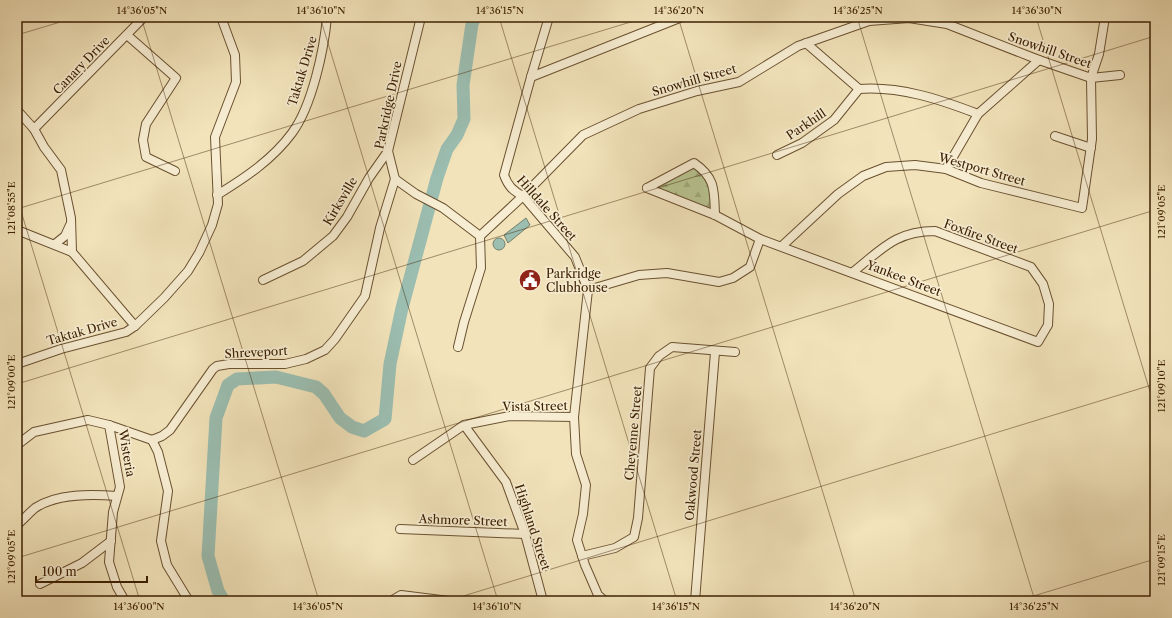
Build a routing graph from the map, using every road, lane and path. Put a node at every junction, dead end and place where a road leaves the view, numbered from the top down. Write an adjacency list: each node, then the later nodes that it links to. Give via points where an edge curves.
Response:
1 (144, 17): 9 (street, Canary Drive)
2 (221, 17): 26 (street, via 235,55 236,82 215,137)
3 (327, 17): 26 (street, Taktak Drive, via 321,57 305,108 292,132 265,162)
4 (421, 17): 21 (street, Parkridge Drive)
5 (549, 17): 13 (street, Hilldale Street)
6 (1105, 17): 14 (street, via 1099,54)
7 (678, 18): 13 (street)
8 (867, 19): 10 (street, Snowhill Street); 11 (street, Snowhill Street, via 909,18 947,24)
9 (127, 35): 18 (street, Canary Drive); 24 (street, via 176,78 146,124 143,140 146,157)
10 (806, 43): 15 (street); 27 (street, Snowhill Street, via 739,82 697,91 639,109 583,135)
11 (1039, 60): 14 (street, Snowhill Street); 17 (street)
12 (1120, 75): 14 (street, Snowhill Street)
13 (531, 77): 27 (street, Hilldale Street, via 504,175 513,192)
14 (1091, 78): 20 (street)
15 (858, 90): 17 (street, via 880,88 938,99); 22 (street, Parkhill, via 834,120 802,143)
16 (17, 110): 18 (street)
17 (978, 114): 23 (street)
18 (34, 129): 29 (street, via 61,170)
19 (1054, 136): 20 (street)
20 (1091, 148): 23 (street, Westport Street, via 1082,208 981,183)
21 (388, 151): 25 (street, Parkridge Drive); 37 (street, Kirksville, via 333,236 303,261)
22 (777, 155)
23 (946, 169): 34 (street, Westport Street, via 915,165 886,167 863,176 838,194)
24 (175, 171)
25 (395, 179): 31 (street, via 443,208); 48 (street, Shreveport, via 380,228 366,296 336,339 325,350 306,360 286,364 245,363 217,366 170,430)
26 (217, 195): 39 (street, Taktak Drive, via 216,214 192,265 164,298)
27 (523, 196): 31 (street); 38 (street, Hilldale Street, via 575,257)
28 (715, 215): 28 (street, Yankee Street, via 708,212 647,188 694,163 706,171 714,188); 32 (street, Yankee Street)
29 (71, 223): 33 (street, via 65,236); 35 (street)
30 (17, 230): 33 (street)
31 (480, 236): 41 (street, via 481,268)
32 (760, 239): 34 (street, Yankee Street); 38 (street, via 750,267 733,278 720,282 667,273 639,275)
33 (55, 244): 35 (street)
34 (782, 246): 36 (street, Yankee Street)
35 (72, 252): 39 (street)
36 (852, 272): 40 (street, Yankee Street); 40 (street, Foxfire Street, via 898,237 918,231 935,231 1031,267 1043,284 1049,304 1048,325)
37 (264, 280)
38 (588, 290): 45 (street, Hilldale Street)
39 (135, 326): 44 (street, Taktak Drive, via 126,332)
40 (1038, 342)
41 (458, 347)
42 (715, 352): 43 (street, Cheyenne Street); 56 (street, Cheyenne Street, via 672,347 658,356 650,368 638,518 634,537 615,548); 64 (street, Oakwood Street)
43 (735, 352)
44 (17, 364)
45 (574, 417): 47 (street, Vista Street, via 510,416); 56 (street, Hilldale Street, via 576,454 586,485 577,540)
46 (109, 425): 48 (street); 49 (street, via 88,420 64,425 34,432); 51 (street, Wisteria, via 120,487)
47 (464, 425): 50 (street, Vista Street); 54 (street, Highland Street, via 506,482)
48 (152, 440): 59 (street, via 158,452 168,491 161,541 167,564)
49 (17, 445)
50 (413, 460)
51 (117, 496): 52 (street, via 91,494 63,497 36,508); 55 (street, Wisteria, via 112,512)
52 (17, 525)
53 (400, 529): 54 (street, Ashmore Street)
54 (525, 534): 62 (street, Highland Street)
55 (111, 541): 57 (street, via 82,563); 58 (street, Wisteria, via 109,562 117,587)
56 (582, 556): 63 (street, Hilldale Street, via 598,595)
57 (40, 584)
58 (125, 601)
59 (189, 601)
60 (391, 601): 61 (street, via 402,595)
61 (449, 601)
62 (543, 601)
63 (605, 601)
64 (695, 601)

